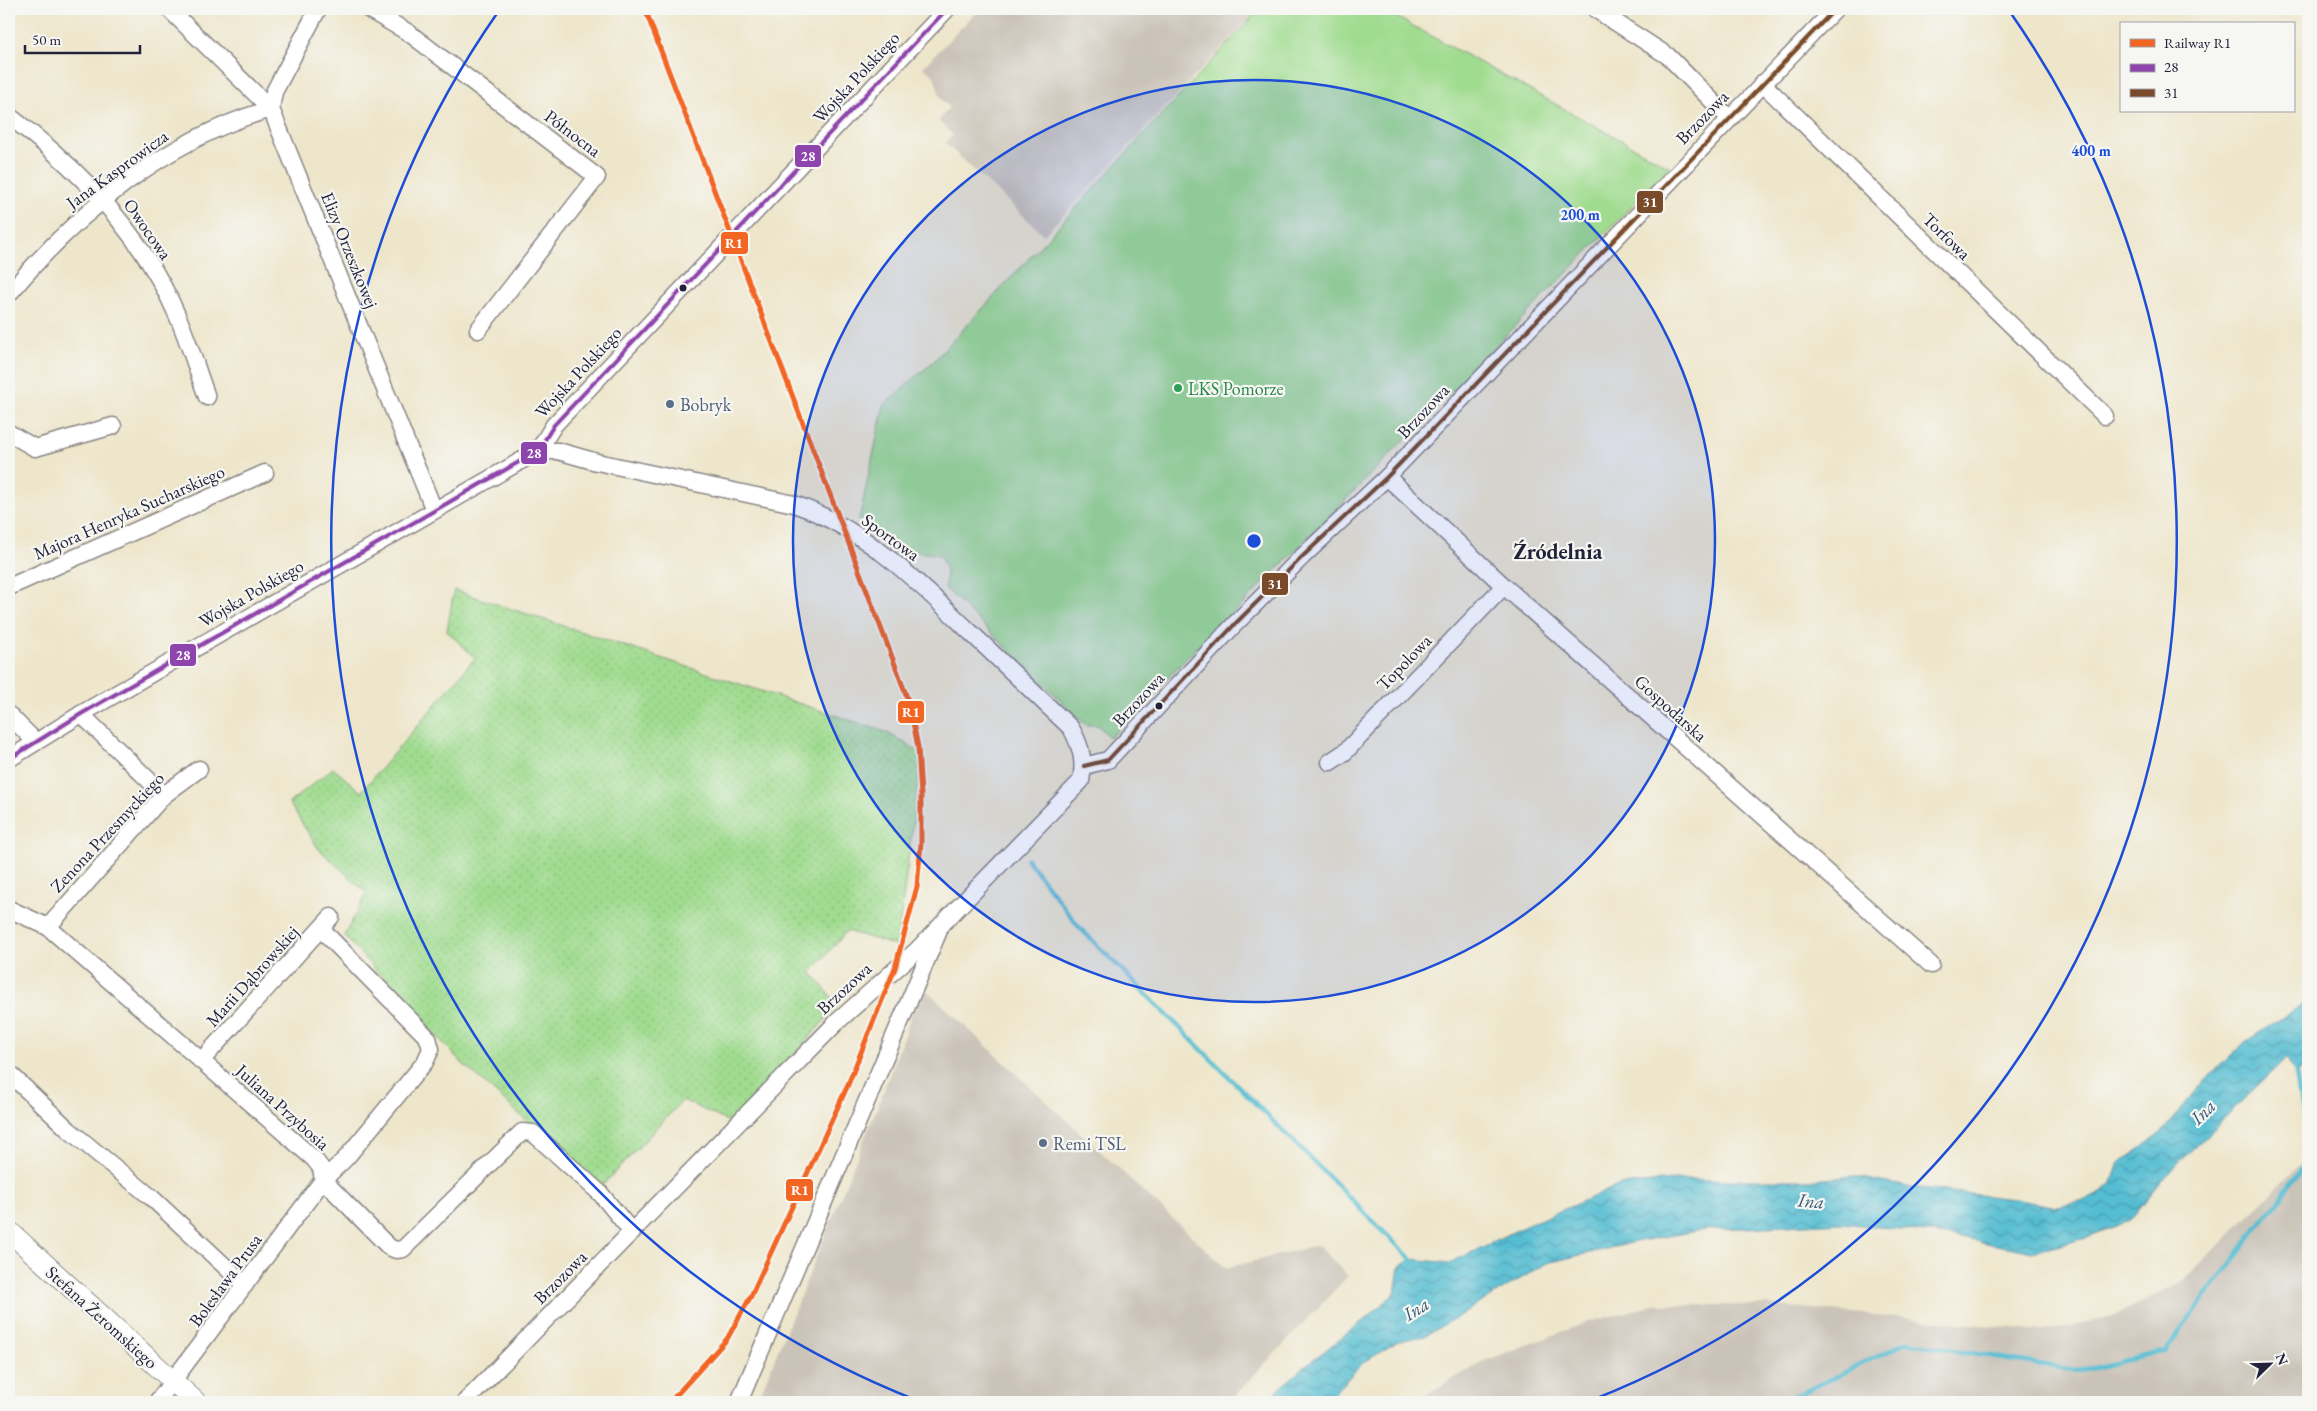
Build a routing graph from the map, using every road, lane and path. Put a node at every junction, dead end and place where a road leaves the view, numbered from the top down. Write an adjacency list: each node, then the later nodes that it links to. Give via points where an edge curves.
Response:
1 (169, 9): 8 (street)
2 (318, 9): 8 (street, via 274,92)
3 (368, 9): 13 (street, Północna, via 409,33 597,177)
4 (947, 9): 18 (street, Wojska Polskiego, via 554,425)
5 (1595, 9): 10 (street, via 1668,56)
6 (1827, 11): 7 (street, Brzozowa)
7 (1762, 83): 10 (street, Brzozowa); 15 (street, Torfowa)
8 (271, 109): 11 (street, Jana Kasprowicza, via 202,134); 21 (street, Elizy Orzeszkowej)
9 (9, 116): 11 (street, Owocowa, via 56,152)
10 (1729, 118): 20 (street, Brzozowa)
11 (103, 200): 12 (street, Jana Kasprowicza, via 40,257); 14 (street, Owocowa, via 148,262 177,314)
12 (9, 294)
13 (478, 330)
14 (207, 397)
15 (2105, 416)
16 (113, 426): 17 (street, via 35,448)
17 (9, 433)
18 (538, 451): 21 (street, Wojska Polskiego); 29 (street, Sportowa, via 558,451 794,504 822,514 886,554 1071,728 1080,745)
19 (266, 473): 23 (street, Majora Henryka Sucharskiego)
20 (1387, 477): 22 (street, Gospodarska); 29 (street, Brzozowa, via 1241,618 1108,760)
21 (434, 510): 24 (street, Wojska Polskiego)
22 (1504, 586): 28 (street, Topolowa, via 1345,752); 36 (street, Gospodarska)
23 (9, 587)
24 (81, 714): 26 (street, Wojska Polskiego); 31 (street)
25 (9, 715): 26 (street)
26 (35, 741): 27 (street, Wojska Polskiego)
27 (9, 759)
28 (1330, 762)
29 (1084, 766): 34 (street, Brzozowa, via 1081,781)
30 (199, 769): 31 (street, Zenona Przesmyckiego)
31 (164, 795): 35 (street, Zenona Przesmyckiego)
32 (9, 909): 35 (street, Juliana Przybosia)
33 (326, 923): 37 (street, Marii Dąbrowskiej); 39 (street, Bolesława Prusa, via 428,1038 431,1049 425,1062 346,1158)
34 (942, 924): 41 (street, Brzozowa, via 837,1022); 47 (street)
35 (48, 927): 37 (street, Juliana Przybosia)
36 (1931, 965)
37 (202, 1061): 39 (street, Juliana Przybosia, via 314,1159 321,1168)
38 (9, 1073): 42 (street)
39 (322, 1180): 41 (street, Juliana Przybosia, via 389,1247 403,1249 522,1132 533,1133 600,1193); 42 (street, Bolesława Prusa)
40 (9, 1231): 43 (street, Stefana Żeromskiego)
41 (632, 1232): 46 (street, Brzozowa)
42 (246, 1285): 43 (street, Bolesława Prusa)
43 (174, 1382): 44 (street, Bolesława Prusa); 45 (street, Stefana Żeromskiego)
44 (158, 1402)
45 (196, 1402)
46 (465, 1402)
47 (739, 1402)

